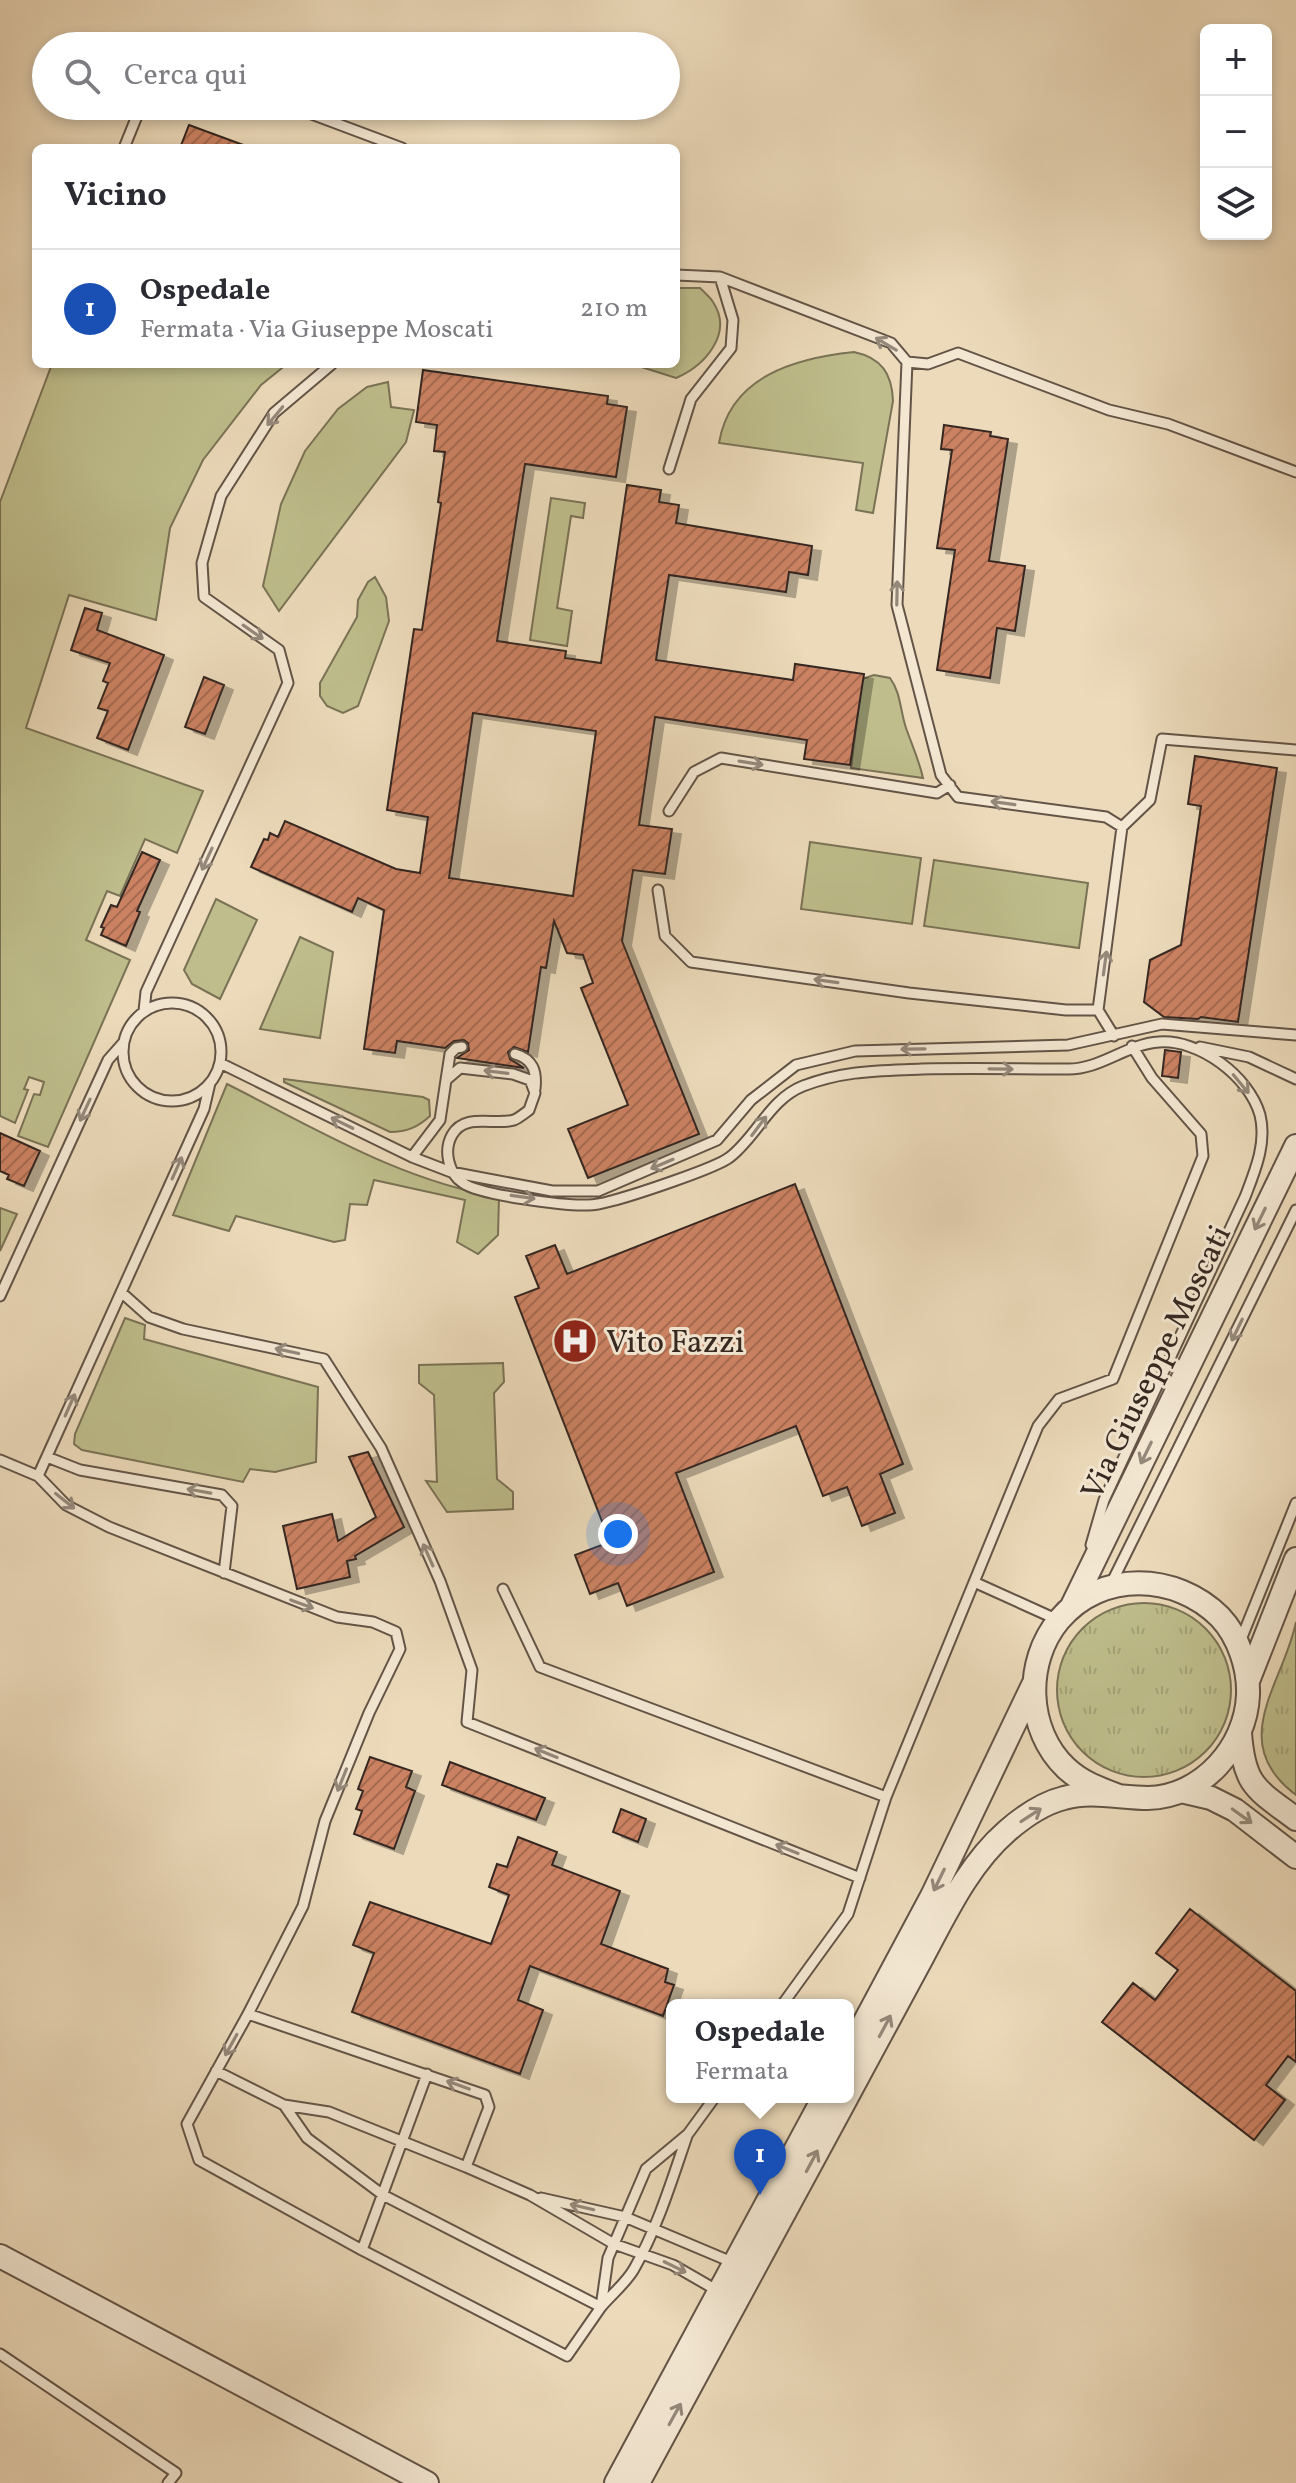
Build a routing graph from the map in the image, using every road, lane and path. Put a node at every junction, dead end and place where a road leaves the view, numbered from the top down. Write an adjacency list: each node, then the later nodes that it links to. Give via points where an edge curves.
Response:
1 (135, 120): 3 (lane)
2 (327, 120): 4 (lane)
3 (126, 144)
4 (391, 144)
5 (680, 276): 6 (lane)
6 (720, 277): 7 (lane, one-way to 6, via 891,343); 9 (lane, via 733,320 731,348 691,399)
7 (907, 362): 10 (lane, via 928,364 958,353); 12 (lane, one-way to 7, via 941,775 897,605)
8 (327, 368): 17 (lane, one-way to 17, via 274,413 217,509 202,563 204,597 279,650 288,683 146,992)
9 (669, 469)
10 (1296, 472)
11 (1296, 750): 14 (lane, via 1162,739 1150,800)
12 (950, 785): 13 (lane, one-way to 12, via 694,772 721,758 937,793); 14 (lane, one-way to 12, via 1106,817 958,797)
13 (669, 811)
14 (1122, 827): 16 (lane, one-way to 14)
15 (658, 890): 16 (lane, one-way to 15, via 909,993 691,962 665,936)
16 (1098, 1010): 19 (lane)
17 (144, 1011): 20 (lane); 25 (lane, via 176,1002 206,1016 221,1046)
18 (1296, 1035): 19 (lane, via 1162,1024)
19 (1114, 1036): 32 (lane, one-way to 32, via 1068,1045 855,1051 796,1065 751,1100 717,1140 598,1191 552,1191)
20 (123, 1043): 28 (lane, via 128,1075 151,1096 183,1100); 35 (lane, one-way to 35, via 108,1060)
21 (1185, 1044): 22 (lane); 26 (lane, via 1249,1057); 45 (lane, one-way to 45, via 1223,1064 1254,1100 1261,1149 1245,1197 1104,1500)
22 (1132, 1046): 32 (lane, one-way to 22, via 465,1185 514,1197 588,1205 613,1201 727,1160 774,1107 800,1087 851,1071 1083,1070); 42 (lane, via 1152,1078 1201,1134 1203,1156 1113,1379 1059,1399 1038,1426)
23 (462, 1047): 27 (lane, via 450,1054)
24 (515, 1054): 29 (lane, via 531,1063)
25 (220, 1063): 28 (lane); 31 (lane, one-way to 25)
26 (1296, 1079)
27 (446, 1080): 29 (lane, one-way to 27, via 530,1080 513,1074 460,1068); 31 (lane, via 440,1120)
28 (210, 1083): 34 (lane, one-way to 28, via 204,1109)
29 (535, 1093): 32 (lane, via 529,1110 514,1120 466,1123 452,1134)
30 (1296, 1146): 45 (street, Via Giuseppe Moscati, one-way to 45)
31 (412, 1157): 32 (lane)
32 (451, 1172)
33 (1296, 1210): 43 (lane, one-way to 43)
34 (121, 1292): 36 (lane, one-way to 34); 55 (lane, one-way to 34, via 467,1722 472,1670 440,1581 381,1448 324,1359 183,1329 149,1317)
35 (0, 1296)
36 (47, 1457): 38 (lane); 41 (lane, one-way to 36, via 232,1506 222,1495 80,1470)
37 (0, 1460): 38 (lane)
38 (38, 1476): 41 (lane, one-way to 41, via 66,1505)
39 (1296, 1503): 46 (lane)
40 (1296, 1559): 47 (street, Via Giuseppe Moscati)
41 (224, 1573): 57 (lane, one-way to 57, via 337,1617 373,1622 396,1632 400,1649 325,1821 303,1906)
42 (974, 1582): 45 (lane); 52 (lane)
43 (1110, 1587): 45 (street, Via Giuseppe Moscati); 46 (street, Via Giuseppe Moscati, via 1140,1582 1170,1586 1199,1599 1222,1619)
44 (503, 1589): 52 (lane, via 540,1667)
45 (1069, 1607): 48 (street, Via Giuseppe Moscati, via 1046,1639)
46 (1239, 1645): 47 (street, Via Giuseppe Moscati)
47 (1248, 1681): 49 (street, Via Giuseppe Moscati)
48 (1033, 1684): 51 (street, Via Giuseppe Moscati, via 1036,1714 1047,1743 1066,1768 1090,1786); 58 (street, Via Giuseppe Moscati, one-way to 58, via 932,1896)
49 (1240, 1733): 50 (street, Via Giuseppe Moscati, via 1206,1777); 53 (street, via 1242,1761 1255,1788)
50 (1181, 1791): 51 (street, Via Giuseppe Moscati, via 1151,1798); 54 (street, one-way to 54, via 1235,1810)
51 (1119, 1796): 61 (street, Via Giuseppe Moscati, one-way to 51, via 983,1855 1007,1831 1062,1798)
52 (886, 1797): 55 (lane)
53 (1296, 1819)
54 (1296, 1857)
55 (860, 1878): 56 (lane, via 848,1914)
56 (786, 1999)
57 (248, 2014): 59 (lane, one-way to 59); 60 (lane)
58 (854, 2042)
59 (216, 2071): 65 (lane); 74 (lane, via 187,2124 199,2160)
60 (427, 2074): 67 (lane); 68 (lane, one-way to 60, via 489,2107 485,2095)
61 (854, 2083)
62 (711, 2103): 66 (lane)
63 (821, 2103): 77 (street)
64 (843, 2103): 81 (street, Via Giuseppe Moscati, one-way to 64)
65 (284, 2105): 67 (lane, via 329,2112); 69 (lane, via 307,2138)
66 (688, 2134): 71 (lane, via 646,2169); 72 (lane)
67 (402, 2144): 68 (lane); 69 (lane)
68 (466, 2167): 70 (lane)
69 (383, 2195): 74 (lane); 79 (lane)
70 (530, 2195): 71 (lane, one-way to 70); 73 (lane)
71 (625, 2217): 72 (lane); 73 (lane)
72 (652, 2228): 75 (lane); 77 (lane)
73 (614, 2244): 75 (lane); 79 (lane)
74 (362, 2250): 79 (lane, via 567,2356)
75 (641, 2253): 78 (lane, one-way to 78); 79 (lane, via 633,2271)
76 (0, 2256): 83 (street)
77 (734, 2263): 78 (street)
78 (718, 2291): 81 (street)
79 (601, 2307)
80 (0, 2354): 82 (lane, via 176,2473)
81 (627, 2477): 84 (street)
82 (168, 2483)
83 (427, 2483)
84 (602, 2483)

